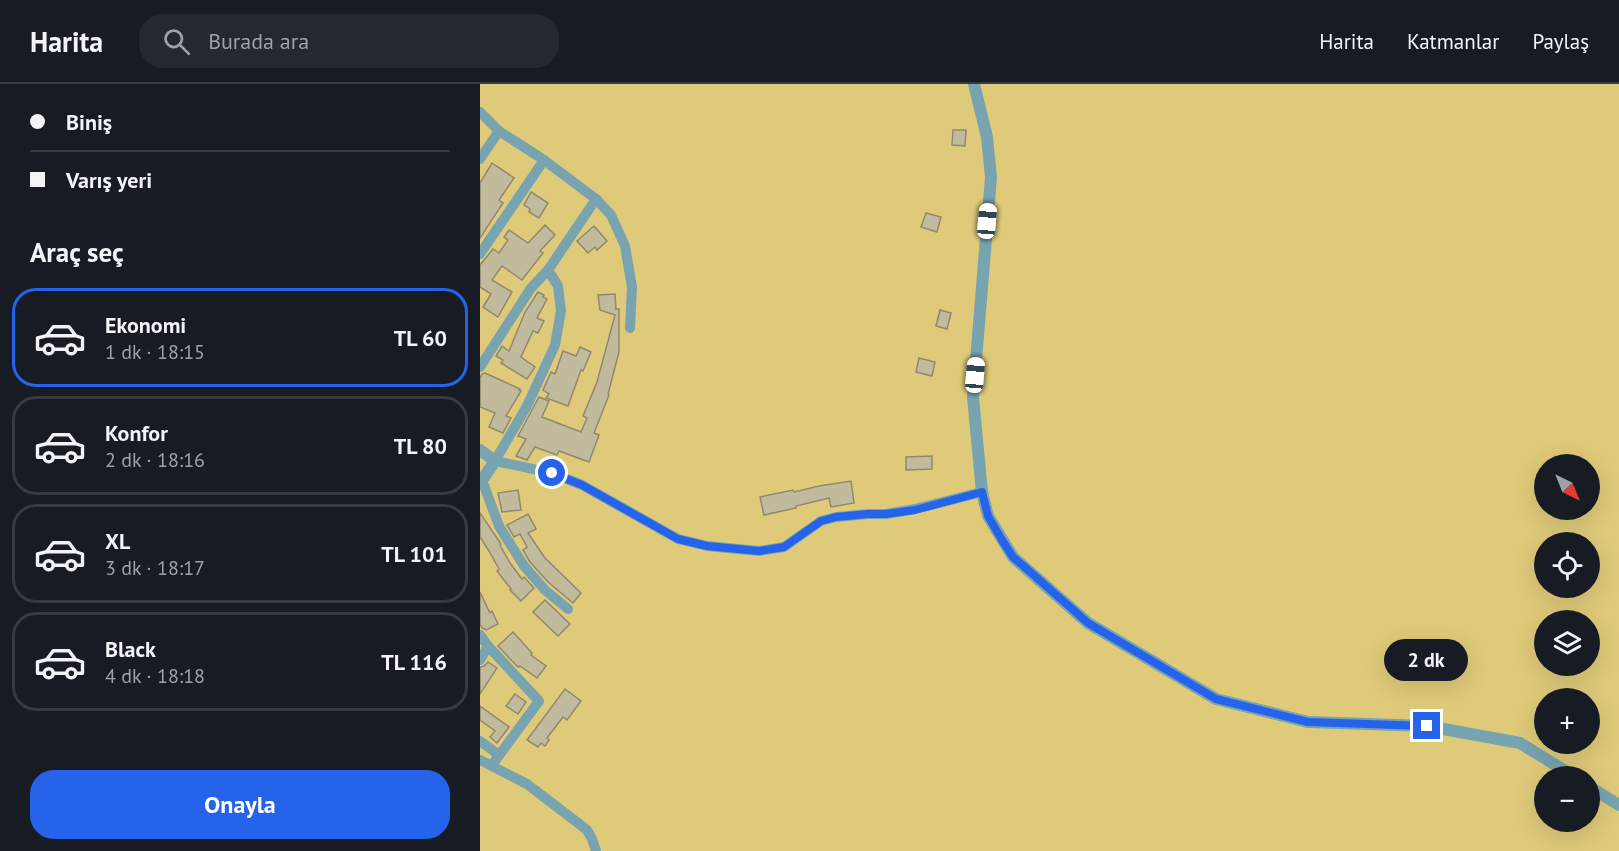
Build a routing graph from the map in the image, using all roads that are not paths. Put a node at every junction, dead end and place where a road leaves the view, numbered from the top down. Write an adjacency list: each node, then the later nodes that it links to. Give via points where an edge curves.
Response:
1 (974, 84): 14 (street, via 987,137 991,177 973,397)
2 (480, 112): 3 (street)
3 (499, 131): 4 (street); 5 (street)
4 (480, 159)
5 (544, 159): 6 (street); 7 (street)
6 (596, 199): 8 (street); 9 (street, via 611,215 625,246 632,287)
7 (480, 254)
8 (548, 270): 10 (street, via 531,288); 12 (street, via 558,286 561,311 555,345 527,406)
9 (630, 328)
10 (480, 367)
11 (480, 450): 12 (street)
12 (495, 461): 13 (street); 14 (street, via 552,473 582,485 678,539 759,551 784,547 821,521 836,517 915,510)
13 (481, 482): 15 (street, via 499,526 525,566)
14 (982, 492): 23 (street, via 988,516 1013,557 1088,623 1216,699 1308,722 1427,726 1520,743)
15 (568, 609)
16 (480, 635): 17 (street)
17 (488, 646): 18 (street); 20 (street, via 539,701)
18 (480, 660)
19 (480, 741): 20 (street)
20 (499, 755): 22 (street)
21 (480, 760): 22 (street)
22 (492, 765): 26 (street, via 527,784 587,830)
23 (1557, 766)
24 (1600, 793): 25 (street)
25 (1619, 805)
26 (596, 851)

